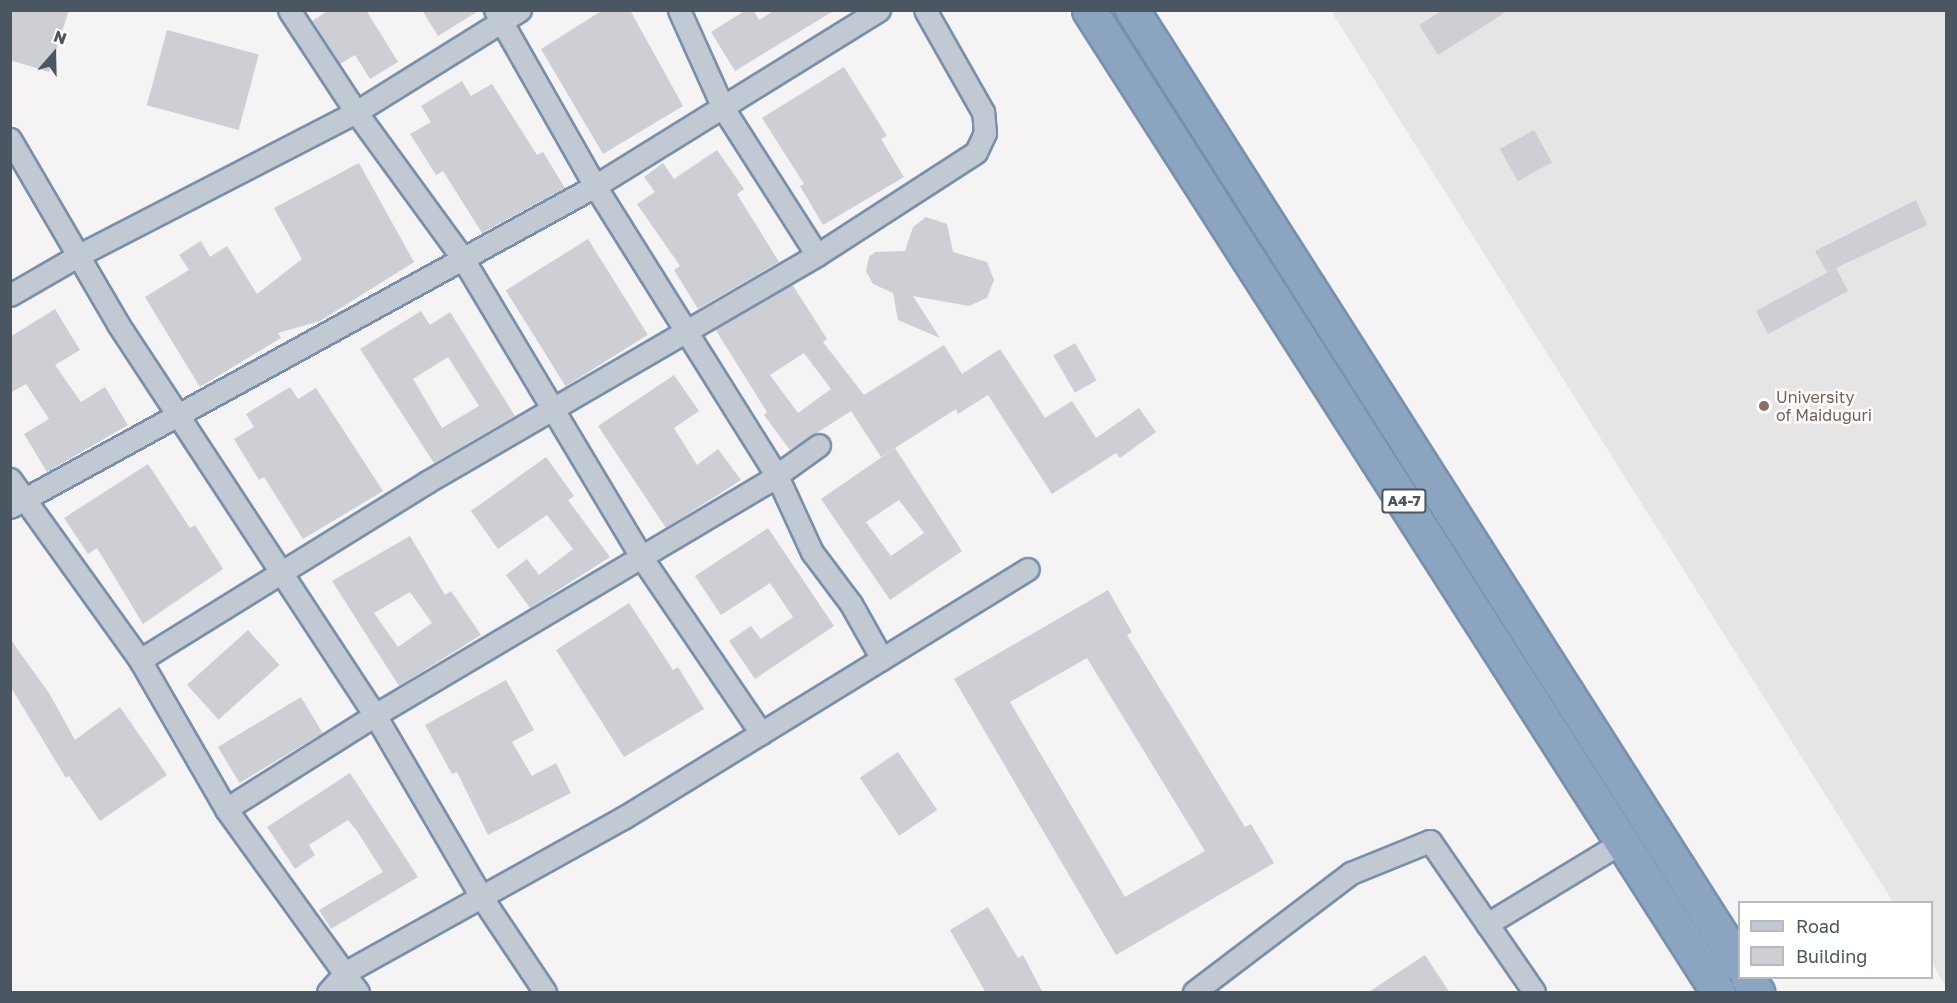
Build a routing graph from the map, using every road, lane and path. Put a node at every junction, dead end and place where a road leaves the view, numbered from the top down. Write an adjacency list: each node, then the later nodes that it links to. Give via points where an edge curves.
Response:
1 (289, 10): 10 (street)
2 (520, 10): 8 (street)
3 (679, 10): 9 (street)
4 (879, 10): 9 (street)
5 (925, 10): 14 (street, via 984,112 985,133 976,152)
6 (1089, 10): 32 (highway, A4-7)
7 (1132, 10): 35 (highway, A4-7)
8 (499, 16): 10 (street); 12 (street)
9 (723, 108): 12 (street); 14 (street)
10 (356, 112): 13 (street); 15 (street)
11 (10, 138): 13 (street)
12 (595, 186): 15 (street); 17 (street)
13 (81, 254): 16 (street); 19 (street, via 118,324)
14 (817, 255): 17 (street)
15 (463, 259): 18 (street); 19 (street)
16 (10, 295)
17 (683, 331): 18 (street); 21 (street)
18 (555, 409): 24 (street); 26 (street)
19 (178, 414): 23 (street); 26 (street)
20 (819, 445): 21 (street)
21 (777, 476): 24 (street); 27 (street, via 812,552 851,604)
22 (10, 479): 23 (street)
23 (19, 502): 28 (street)
24 (642, 558): 29 (street); 30 (street)
25 (1028, 569): 27 (street)
26 (280, 571): 28 (street); 29 (street)
27 (882, 659): 30 (street)
28 (140, 660): 31 (street)
29 (375, 715): 31 (street); 33 (street)
30 (761, 733): 33 (street, via 623,818)
31 (226, 809): 36 (street)
32 (1622, 842): 34 (street); 43 (highway, A4-7)
33 (480, 895): 36 (street); 40 (street)
34 (1487, 924): 41 (street, via 1430,841 1351,873); 42 (street)
35 (1738, 962)
36 (346, 972): 38 (street); 39 (street)
37 (1749, 979): 44 (highway)
38 (328, 993)
39 (358, 993)
40 (545, 993)
41 (1194, 993)
42 (1534, 993)
43 (1718, 993)
44 (1757, 993)

